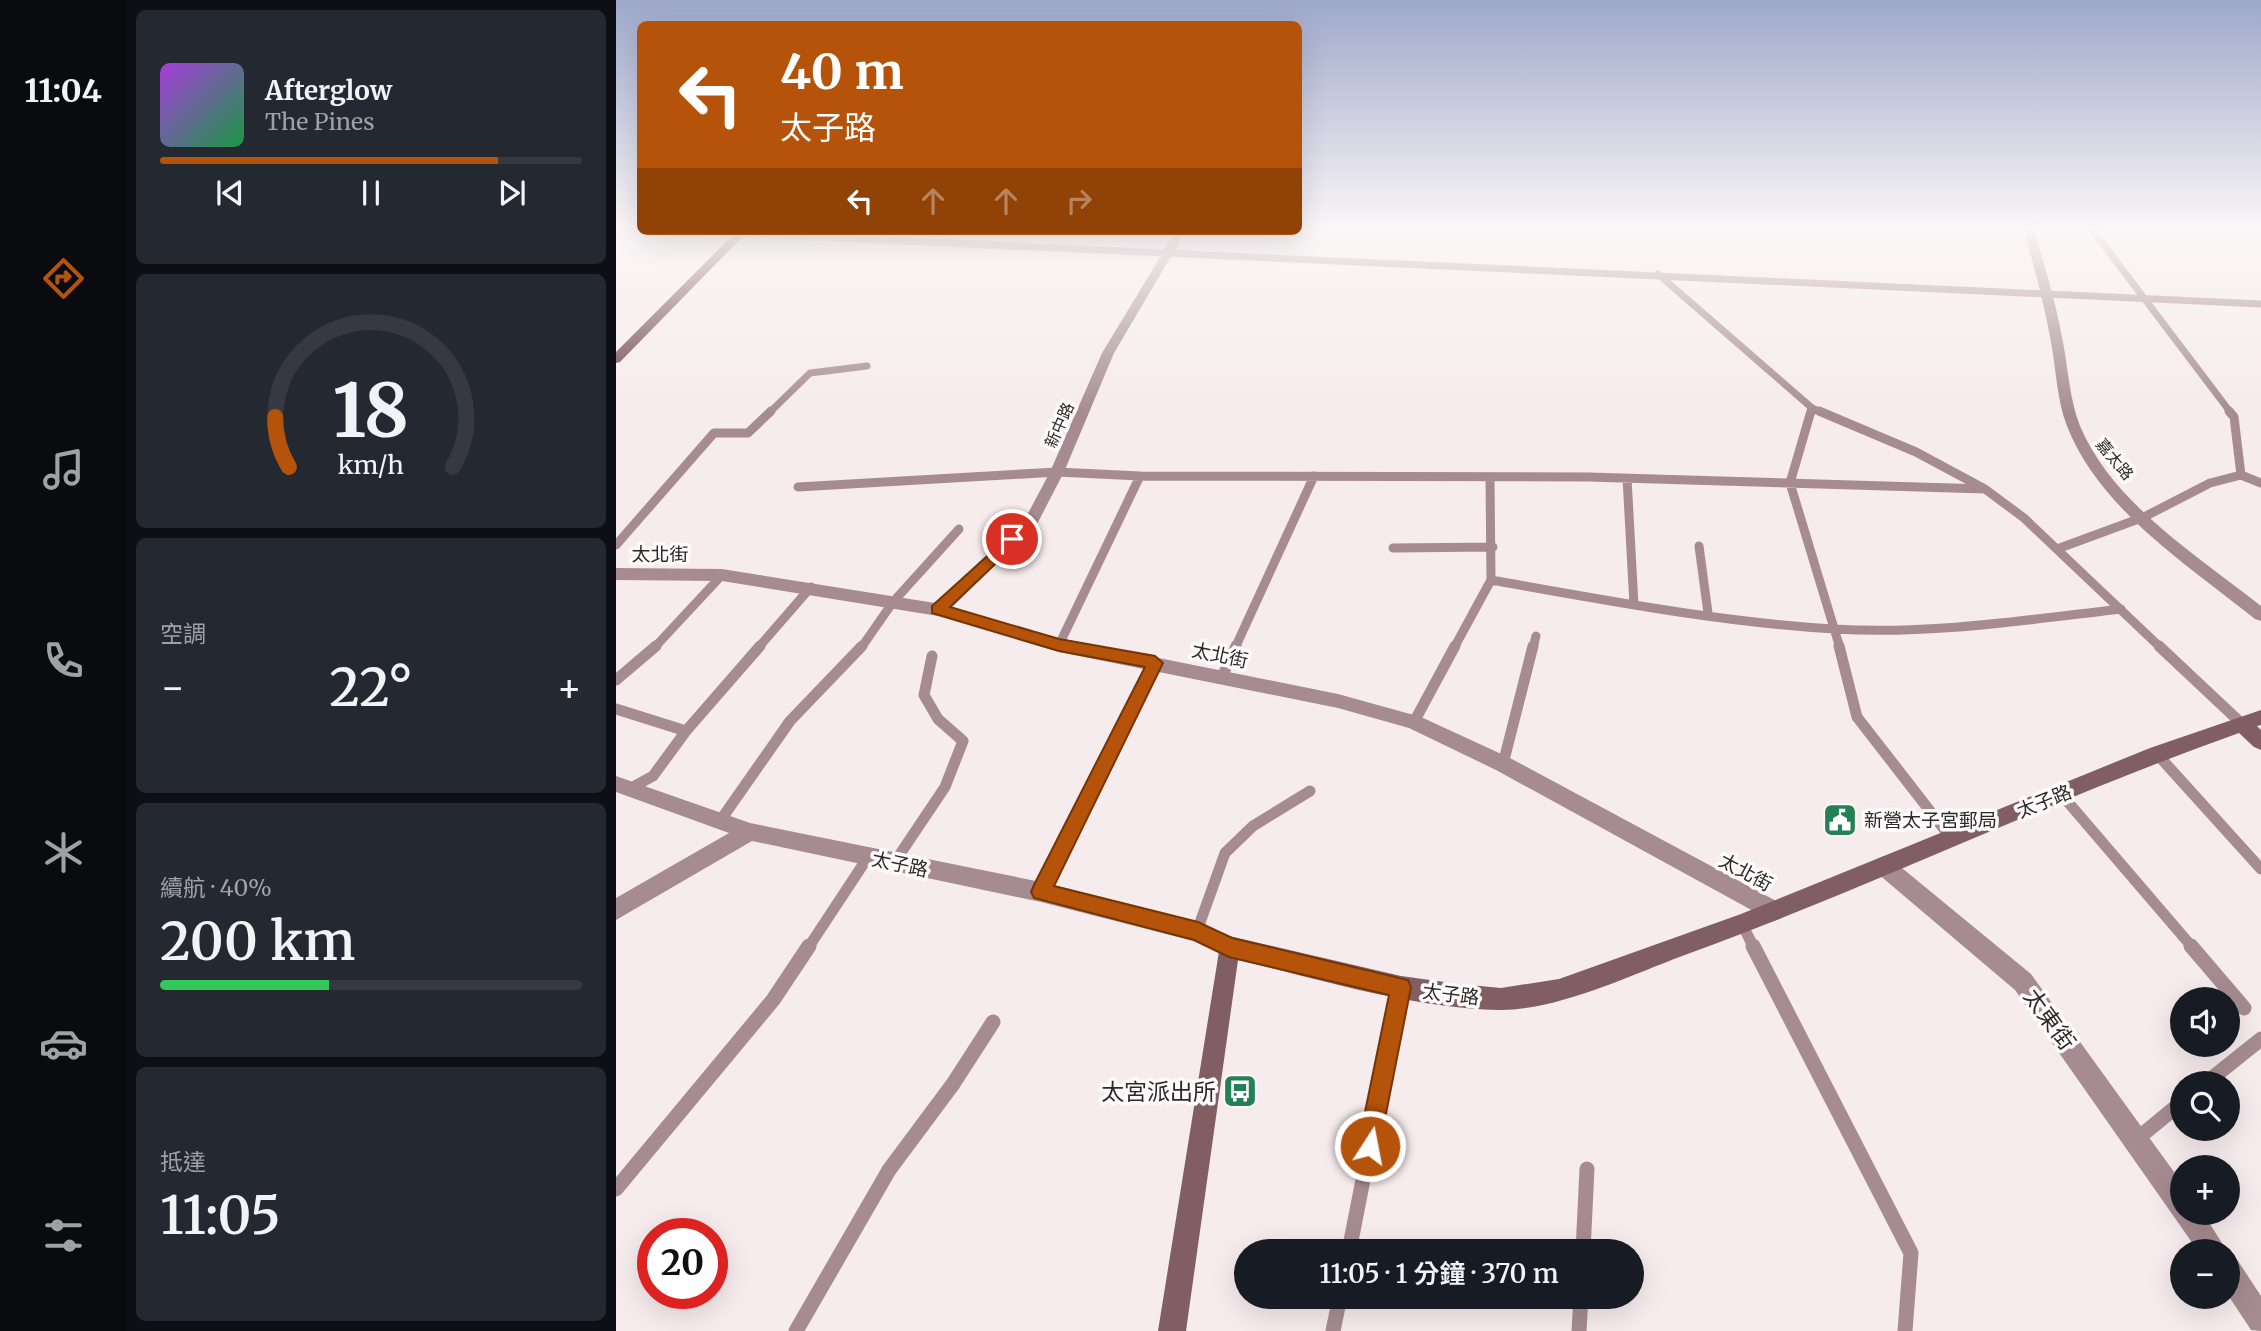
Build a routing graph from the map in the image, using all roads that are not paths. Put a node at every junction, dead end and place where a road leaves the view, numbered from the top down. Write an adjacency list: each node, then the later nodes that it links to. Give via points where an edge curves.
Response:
1 (684, 290): 10 (main road)
2 (1146, 290): 13 (street, 新中路, via 1108,353)
3 (1677, 290): 12 (lane)
4 (1972, 290): 7 (lane)
5 (2047, 290): 7 (street, 嘉太路)
6 (2139, 290): 8 (lane)
7 (2048, 294): 8 (lane); 23 (street, 嘉太路, via 2079,444 2101,475)
8 (2146, 299): 9 (lane); 14 (lane, via 2234,417)
9 (2261, 304)
10 (616, 359)
11 (867, 366): 25 (lane, via 810,373 748,433 714,433)
12 (1812, 408): 19 (lane); 22 (lane, via 1916,452)
13 (1057, 472): 15 (lane); 21 (lane); 37 (street, 新中路, via 1031,522)
14 (2241, 475): 20 (lane); 23 (lane, via 2210,482)
15 (1140, 476): 16 (lane); 42 (lane)
16 (1314, 476): 17 (lane); 45 (lane)
17 (1490, 477): 18 (lane); 27 (lane)
18 (1628, 478): 19 (lane); 35 (lane)
19 (1790, 483): 22 (lane); 40 (lane)
20 (2261, 483)
21 (798, 487)
22 (1985, 489): 29 (lane)
23 (2144, 517): 29 (lane); 39 (street, 嘉太路)
24 (959, 528): 34 (lane)
25 (616, 545)
26 (1699, 546): 38 (lane)
27 (1493, 547): 28 (lane); 32 (lane)
28 (1393, 548)
29 (2057, 549): 36 (lane)
30 (616, 574): 31 (street, 太北街)
31 (722, 575): 33 (street, 太北街); 46 (lane, via 649,653)
32 (1490, 580): 35 (lane); 49 (lane)
33 (811, 587): 34 (street, 太北街); 50 (lane)
34 (893, 602): 37 (street, 太北街); 57 (lane, via 859,650 790,721)
35 (1634, 605): 38 (lane)
36 (2121, 609): 40 (lane, via 1960,626); 48 (lane)
37 (938, 610): 42 (street, 太北街)
38 (1708, 613): 40 (lane)
39 (2261, 615)
40 (1835, 629): 59 (lane, via 1857,717)
41 (1536, 636): 53 (lane)
42 (1059, 645): 44 (street, 太北街)
43 (932, 656): 61 (lane, via 924,695 938,719 963,741 945,787)
44 (1155, 663): 45 (street, 太北街); 64 (lane)
45 (1222, 677): 49 (street, 太北街)
46 (616, 680)
47 (616, 709): 50 (lane)
48 (2251, 720): 51 (street); 52 (street, 太子路)
49 (1414, 722): 53 (street, 太北街)
50 (686, 731): 54 (lane, via 653,776)
51 (2261, 742)
52 (2157, 754): 56 (street, 太子路); 63 (lane)
53 (1503, 764): 66 (street, 太北街)
54 (624, 786): 57 (street, 太子路)
55 (1310, 791): 68 (lane, via 1253,826 1225,853)
56 (2061, 794): 59 (street, 太子路); 71 (lane)
57 (720, 821): 58 (street, 太子路)
58 (750, 832): 60 (street, 太子路); 65 (street)
59 (1951, 838): 62 (street, 太子路)
60 (868, 857): 61 (street, 太子路); 79 (lane, via 773,1000)
61 (894, 863): 64 (street, 太子路)
62 (1884, 866): 66 (street, 太子路); 76 (street, 太東街, via 2023,982)
63 (2261, 869)
64 (1041, 892): 68 (street, 太子路)
65 (616, 910)
66 (1774, 911): 67 (street, 太子路)
67 (1742, 924): 70 (street, 太子路, via 1559,990 1501,999); 90 (lane, via 1911,1253)
68 (1198, 931): 69 (street, 太子路)
69 (1229, 947): 70 (street, 太子路); 87 (street)
70 (1401, 987): 80 (lane)
71 (2244, 1008)
72 (993, 1021): 86 (lane, via 953,1084 888,1170)
73 (2261, 1039): 74 (lane)
74 (2221, 1071)
75 (2170, 1112): 76 (lane)
76 (2137, 1139): 78 (street, 太東街)
77 (1587, 1169): 81 (lane)
78 (2170, 1187)
79 (616, 1189)
80 (1351, 1239)
81 (1584, 1239)
82 (2240, 1289): 85 (street)
83 (1338, 1309): 88 (lane)
84 (1580, 1309): 89 (lane)
85 (2261, 1320)
86 (796, 1331)
87 (1172, 1331)
88 (1333, 1331)
89 (1579, 1331)
90 (1905, 1331)

